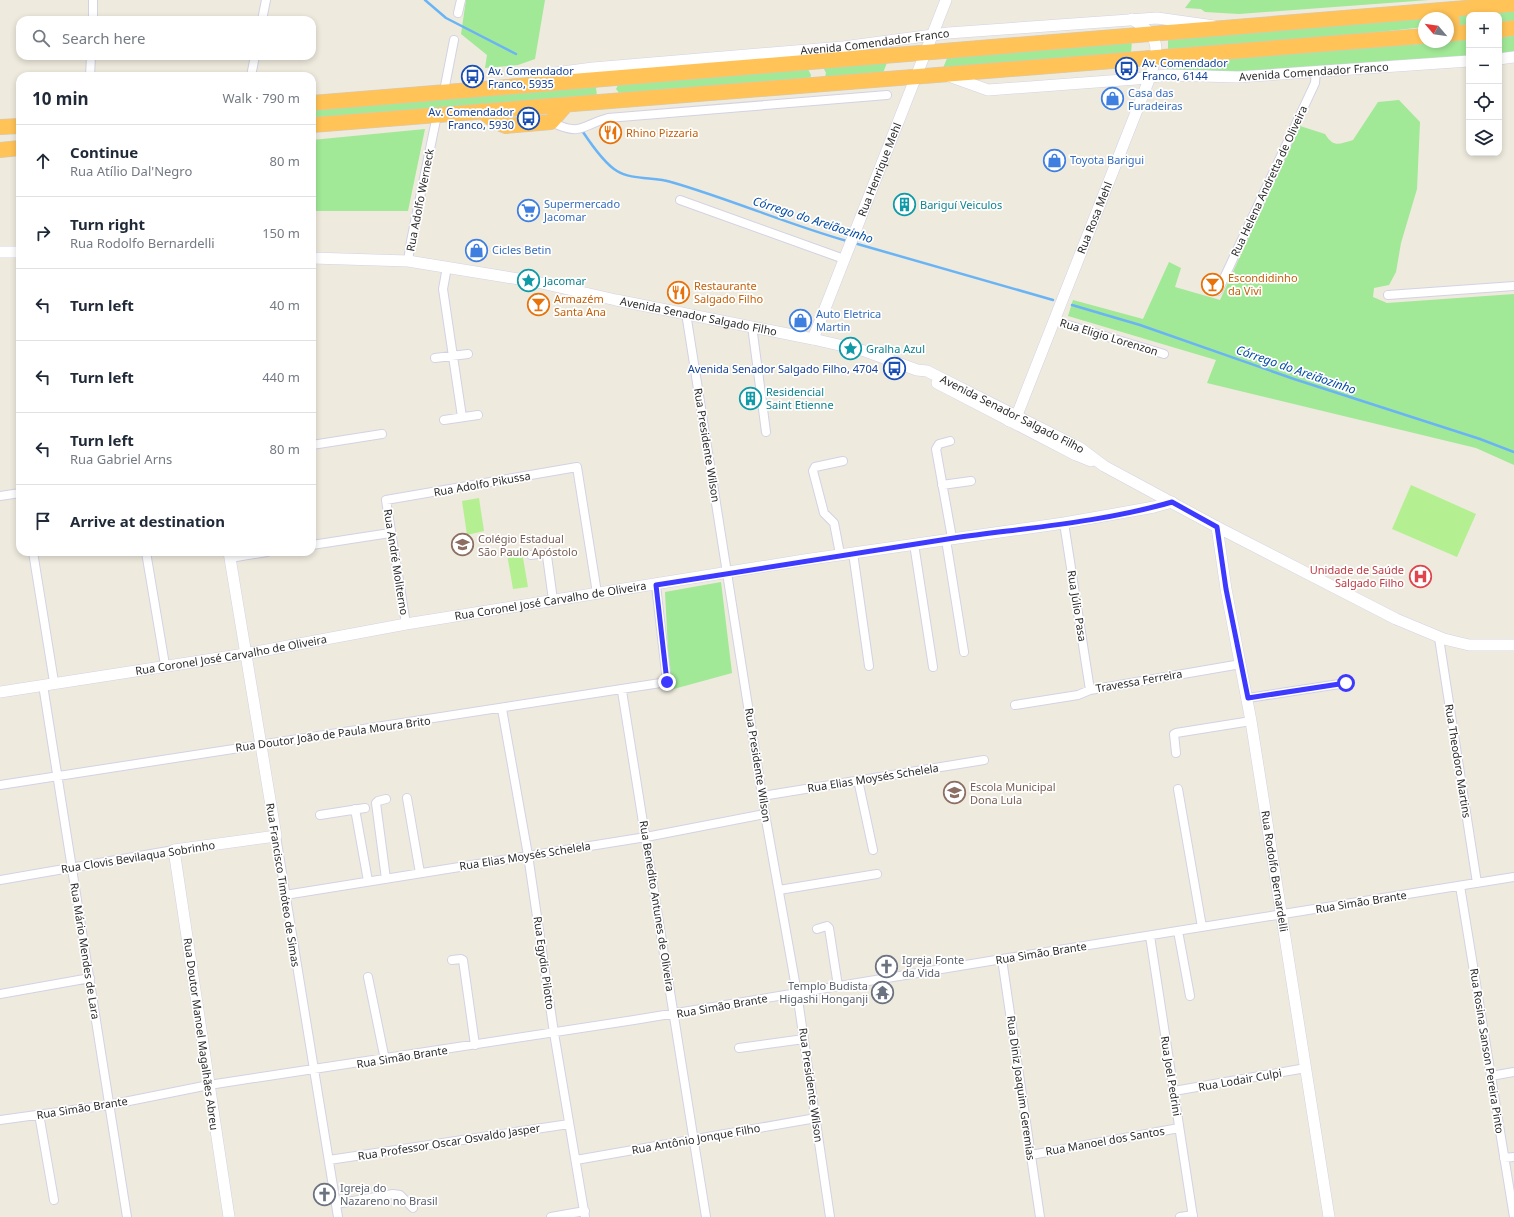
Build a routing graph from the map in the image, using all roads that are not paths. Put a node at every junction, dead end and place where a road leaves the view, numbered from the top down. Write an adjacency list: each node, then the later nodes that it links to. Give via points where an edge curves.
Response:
1 (93, 0): 8 (street)
2 (266, 0): 9 (street)
3 (460, 0): 7 (street)
4 (946, 0): 17 (street, Rua Henrique Mehl)
5 (1514, 4): 6 (highway, Avenida Comendador Franco)
6 (1446, 10): 11 (highway, Avenida Comendador Franco)
7 (458, 13)
8 (93, 16)
9 (263, 16)
10 (1132, 19): 11 (street, Avenida Comendador Franco, via 1157,18); 15 (street); 17 (street, Avenida Comendador Franco)
11 (1220, 27): 15 (highway, Avenida Comendador Franco)
12 (1514, 28): 13 (highway)
13 (1502, 30)
14 (1466, 32): 16 (highway)
15 (1152, 33): 20 (highway, Avenida Comendador Franco); 21 (street, Rua Rosa Mehl, via 1157,46)
16 (1454, 33)
17 (933, 34): 20 (street, Rua Henrique Mehl); 35 (street, Avenida Comendador Franco, via 843,47 594,68 547,74)
18 (1418, 36): 21 (highway, Avenida Comendador Franco)
19 (454, 40): 37 (street)
20 (926, 51): 26 (highway, Avenida Comendador Franco); 33 (street, Rua Henrique Mehl)
21 (1156, 57): 31 (highway, Avenida Comendador Franco); 34 (street, Rua Rosa Mehl)
22 (1514, 57): 23 (street)
23 (1502, 59)
24 (91, 60): 29 (street)
25 (254, 60): 30 (street)
26 (813, 61): 32 (highway, Avenida Comendador Franco); 36 (highway, via 818,67 819,75 816,83)
27 (1466, 61): 28 (street, Avenida Comendador Franco)
28 (1316, 71): 34 (street, Avenida Comendador Franco, via 1238,77 1180,74); 58 (street, Rua Helena Andretta de Oliveira, via 1315,83)
29 (90, 72)
30 (252, 72)
31 (945, 74): 33 (highway, Avenida Comendador Franco); 34 (street, Avenida Comendador Franco, via 988,90)
32 (610, 77): 35 (highway, Avenida Comendador Franco); 39 (highway, via 604,83 603,92)
33 (916, 77): 36 (highway, Avenida Comendador Franco); 54 (street, Rua Henrique Mehl)
34 (1150, 77): 61 (street, Rua Rosa Mehl)
35 (532, 84): 37 (highway, Avenida Comendador Franco)
36 (810, 85): 39 (highway, Avenida Comendador Franco)
37 (444, 91): 40 (highway, Avenida Comendador Franco)
38 (887, 95): 44 (street, via 608,118 581,130 573,130)
39 (611, 101): 41 (highway, Avenida Comendador Franco)
40 (316, 103)
41 (566, 105): 42 (highway, Avenida Comendador Franco); 44 (highway)
42 (482, 111): 43 (highway, Avenida Comendador Franco); 44 (highway, via 506,126)
43 (437, 115): 45 (highway, Avenida Comendador Franco); 55 (street, Rua Adolfo Werneck)
44 (551, 122)
45 (316, 125)
46 (16, 126): 47 (highway)
47 (0, 127)
48 (16, 148): 49 (highway)
49 (0, 150)
50 (680, 200): 54 (street)
51 (0, 252): 52 (street)
52 (16, 252)
53 (316, 258): 55 (street, Avenida Senador Salgado Filho)
54 (844, 259): 63 (street, Rua Henrique Mehl)
55 (408, 261): 56 (street, Avenida Senador Salgado Filho)
56 (447, 267): 60 (street, Avenida Senador Salgado Filho, via 537,282); 66 (street, via 443,289)
57 (1514, 286): 59 (street)
58 (1218, 291)
59 (1388, 295)
60 (686, 313): 62 (street, Avenida Senador Salgado Filho); 95 (street, Rua Presidente Wilson)
61 (1055, 320): 65 (street, Rua Eligio Lorenzon); 70 (street, Rua Rosa Mehl)
62 (752, 326): 63 (street, Avenida Senador Salgado Filho); 72 (street)
63 (813, 338): 70 (street, Avenida Senador Salgado Filho, via 883,356 917,370 927,371)
64 (468, 354): 66 (street)
65 (1164, 354)
66 (453, 356): 67 (street); 69 (street)
67 (435, 358)
68 (478, 415): 69 (street)
69 (462, 417): 71 (street)
70 (1013, 418): 82 (street, Avenida Senador Salgado Filho, via 1080,448 1104,466)
71 (444, 420)
72 (766, 432)
73 (382, 434): 75 (street)
74 (950, 441): 78 (street, via 936,446)
75 (316, 444)
76 (843, 461): 90 (street, via 815,467 813,471 824,513 834,523)
77 (971, 481): 78 (street)
78 (942, 485): 86 (street)
79 (16, 494): 80 (street)
80 (0, 496)
81 (386, 500): 85 (street, Rua André Moliterno); 97 (street, Rua Adolfo Pikussa, via 577,467)
82 (1172, 502): 83 (street, Rua Coronel José Carvalho de Oliveira); 84 (street, Avenida Senador Salgado Filho)
83 (1064, 523): 86 (street, Rua Coronel José Carvalho de Oliveira); 110 (street, Rua Júlio Pasa)
84 (1217, 527): 100 (street, Avenida Senador Salgado Filho, via 1396,619); 104 (street, Rua Rodolfo Bernardelli)
85 (390, 533): 87 (street); 99 (street, Rua André Moliterno)
86 (949, 539): 88 (street, Rua Coronel José Carvalho de Oliveira); 102 (street)
87 (316, 544)
88 (914, 544): 89 (street, Rua Coronel José Carvalho de Oliveira); 107 (street)
89 (853, 553): 90 (street, Rua Coronel José Carvalho de Oliveira); 106 (street)
90 (840, 554): 95 (street, Rua Coronel José Carvalho de Oliveira)
91 (531, 555): 98 (street, via 544,553 547,556)
92 (33, 556): 108 (street, Rua Mário Mendes de Lara)
93 (147, 556): 105 (street)
94 (230, 556): 103 (street, Rua Francisco Timóteo de Simas)
95 (728, 573): 96 (street, Rua Coronel José Carvalho de Oliveira); 124 (street, Rua Presidente Wilson)
96 (656, 585): 97 (street, Rua Coronel José Carvalho de Oliveira); 111 (street, Rua Doutor João de Paula Moura Brito, via 667,682)
97 (597, 593): 98 (street, Rua Coronel José Carvalho de Oliveira)
98 (554, 600): 99 (street, Rua Coronel José Carvalho de Oliveira)
99 (406, 624): 103 (street, Rua Coronel José Carvalho de Oliveira)
100 (1439, 638): 101 (street, Avenida Senador Salgado Filho, via 1469,644); 143 (street, Rua Theodoro Martins)
101 (1514, 645)
102 (964, 652)
103 (245, 654): 105 (street, Rua Coronel José Carvalho de Oliveira); 117 (street, Rua Francisco Timóteo de Simas)
104 (1241, 664): 110 (street, Travessa Ferreira); 113 (street, Rua Rodolfo Bernardelli)
105 (165, 665): 108 (street, Rua Coronel José Carvalho de Oliveira)
106 (869, 666)
107 (933, 667)
108 (48, 683): 112 (street, Rua Coronel José Carvalho de Oliveira); 120 (street, Rua Mário Mendes de Lara)
109 (1346, 683): 113 (street)
110 (1090, 690): 114 (street, Travessa Ferreira, via 1078,695)
111 (622, 691): 115 (street, Rua Doutor João de Paula Moura Brito); 132 (street, Rua Benedito Antunes de Oliveira)
112 (0, 692)
113 (1248, 698): 116 (street, Rua Rodolfo Bernardelli)
114 (1015, 705)
115 (502, 709): 117 (street, Rua Doutor João de Paula Moura Brito); 135 (street, Rua Egydio Pilotto)
116 (1251, 721): 118 (street, via 1176,732); 147 (street, Rua Rodolfo Bernardelli)
117 (260, 744): 120 (street, Rua Doutor João de Paula Moura Brito); 131 (street, Rua Francisco Timóteo de Simas)
118 (1176, 753)
119 (984, 760): 121 (street, Rua Elias Moysés Schelela)
120 (57, 775): 122 (street, Rua Doutor João de Paula Moura Brito); 136 (street, Rua Mário Mendes de Lara)
121 (858, 780): 124 (street, Rua Elias Moysés Schelela); 134 (street)
122 (0, 785)
123 (1178, 789): 148 (street)
124 (762, 796): 129 (street, Rua Presidente Wilson)
125 (407, 798): 137 (street)
126 (386, 799): 140 (street, via 378,800 376,803)
127 (364, 808): 128 (street)
128 (355, 809): 130 (street); 142 (street)
129 (765, 814): 132 (street, Rua Elias Moysés Schelela); 145 (street, Rua Presidente Wilson)
130 (320, 815)
131 (276, 836): 133 (street, Rua Clovis Bevilaqua Sobrinho); 146 (street, Rua Francisco Timóteo de Simas)
132 (646, 836): 135 (street, Rua Elias Moysés Schelela); 160 (street, Rua Benedito Antunes de Oliveira)
133 (174, 850): 136 (street, Rua Clovis Bevilaqua Sobrinho); 170 (street, Rua Doutor Manoel Magalhães Abreu)
134 (873, 850)
135 (528, 856): 137 (street, Rua Elias Moysés Schelela); 161 (street, Rua Egydio Pilotto)
136 (72, 868): 141 (street, Rua Clovis Bevilaqua Sobrinho); 155 (street, Rua Mário Mendes de Lara)
137 (420, 873): 140 (street, Rua Elias Moysés Schelela)
138 (877, 874): 145 (street)
139 (1514, 877): 143 (street, Rua Simão Brante)
140 (386, 879): 142 (street, Rua Elias Moysés Schelela)
141 (0, 880)
142 (368, 882): 146 (street, Rua Elias Moysés Schelela)
143 (1477, 883): 144 (street, Rua Simão Brante)
144 (1460, 886): 147 (street, Rua Simão Brante); 169 (street, Rua Rosina Sanson Pereira Pinto)
145 (779, 890): 157 (street, Rua Presidente Wilson)
146 (286, 895): 167 (street, Rua Francisco Timóteo de Simas)
147 (1282, 915): 148 (street, Rua Simão Brante); 166 (street, Rua Rodolfo Bernardelli)
148 (1202, 927): 150 (street, Rua Simão Brante)
149 (817, 929): 156 (street, via 827,926 829,928)
150 (1178, 931): 151 (street, Rua Simão Brante); 159 (street)
151 (1150, 936): 152 (street, Rua Simão Brante); 171 (street, Rua Joel Pedrini)
152 (1002, 959): 156 (street, Rua Simão Brante); 179 (street, Rua Diniz Joaquim Geremias)
153 (452, 960): 163 (street, via 463,960)
154 (368, 977): 165 (street)
155 (90, 978): 158 (street); 172 (street, Rua Mário Mendes de Lara)
156 (838, 986): 157 (street, Rua Simão Brante)
157 (797, 993): 160 (street, Rua Simão Brante); 162 (street, Rua Presidente Wilson)
158 (0, 994)
159 (1190, 996)
160 (673, 1014): 161 (street, Rua Simão Brante); 178 (street, Rua Benedito Antunes de Oliveira)
161 (554, 1033): 163 (street, Rua Simão Brante); 176 (street, Rua Egydio Pilotto)
162 (804, 1039): 164 (street); 174 (street, Rua Presidente Wilson)
163 (475, 1046): 165 (street, Rua Simão Brante)
164 (739, 1048)
165 (384, 1060): 167 (street, Rua Simão Brante)
166 (1306, 1068): 171 (street, Rua Lodair Culpi); 197 (street, Rua Rodolfo Bernardelli)
167 (313, 1071): 170 (street, Rua Simão Brante); 182 (street, Rua Francisco Timóteo de Simas)
168 (1514, 1072): 169 (street)
169 (1491, 1076): 181 (street, Rua Rosina Sanson Pereira Pinto)
170 (209, 1086): 172 (street, Rua Simão Brante); 190 (street, Rua Doutor Manoel Magalhães Abreu)
171 (1174, 1091): 177 (street, Rua Joel Pedrini)
172 (109, 1105): 173 (street, Rua Simão Brante); 189 (street, Rua Mário Mendes de Lara)
173 (39, 1114): 175 (street, Rua Simão Brante); 184 (street)
174 (816, 1118): 178 (street, Rua Antônio Jonque Filho); 194 (street, Rua Presidente Wilson)
175 (0, 1120)
176 (569, 1124): 182 (street, Rua Professor Oscar Osvaldo Jasper); 183 (street, Rua Egydio Pilotto)
177 (1180, 1128): 179 (street, Rua Manoel dos Santos); 188 (street, Rua Joel Pedrini)
178 (694, 1139): 183 (street, Rua Antônio Jonque Filho); 193 (street, Rua Benedito Antunes de Oliveira)
179 (1031, 1155): 195 (street, Rua Diniz Joaquim Geremias)
180 (1514, 1156): 181 (street)
181 (1504, 1158): 198 (street, Rua Rosina Sanson Pereira Pinto)
182 (329, 1160): 185 (street, Rua Francisco Timóteo de Simas)
183 (576, 1160): 187 (street, Rua Egydio Pilotto)
184 (54, 1200)
185 (336, 1204): 186 (street, via 393,1194 400,1195); 191 (street, Rua Francisco Timóteo de Simas)
186 (413, 1208)
187 (585, 1214): 192 (street)
188 (1193, 1216): 196 (street)
189 (127, 1217)
190 (229, 1217)
191 (338, 1217)
192 (552, 1217)
193 (706, 1217)
194 (830, 1217)
195 (1040, 1217)
196 (1180, 1217)
197 (1329, 1217)
198 (1514, 1217)

